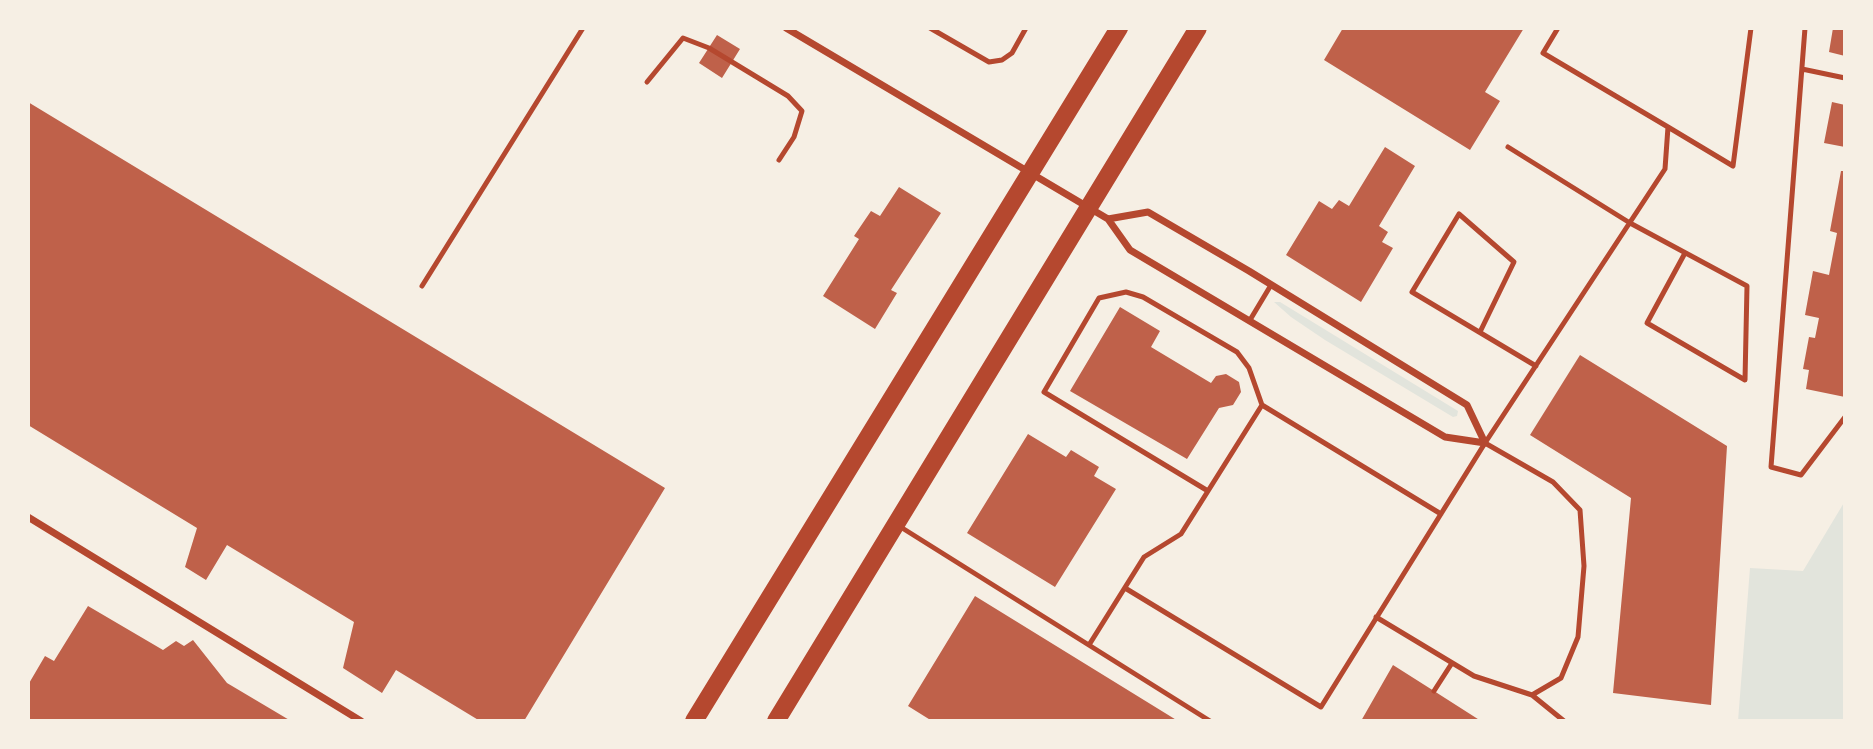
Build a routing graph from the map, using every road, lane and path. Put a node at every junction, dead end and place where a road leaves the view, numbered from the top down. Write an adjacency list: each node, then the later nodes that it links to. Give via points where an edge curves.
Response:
1 (583, 28): 22 (lane)
2 (786, 28): 16 (street)
3 (930, 28): 4 (lane, via 989,62 1012,53)
4 (1026, 28)
5 (1119, 28): 16 (main road)
6 (1198, 28): 17 (main road)
7 (1558, 28): 13 (lane, via 1542,53)
8 (1751, 28): 13 (lane, via 1733,166)
9 (1805, 28): 10 (lane)
10 (1802, 69): 11 (lane); 27 (lane, via 1771,467 1801,475)
11 (1845, 78)
12 (648, 82): 15 (lane, via 684,38 709,48 788,96 802,111 794,137)
13 (1668, 127): 19 (lane, via 1665,169)
14 (1508, 148): 19 (lane)
15 (779, 160)
16 (1030, 171): 17 (street); 40 (main road)
17 (1088, 207): 18 (street); 32 (main road)
18 (1108, 219): 21 (street, via 1148,212); 23 (street, via 1130,250)
19 (1630, 223): 20 (lane); 25 (lane)
20 (1685, 253): 20 (lane, via 1746,286 1745,380 1647,323)
21 (1271, 285): 23 (lane); 28 (street, via 1467,405)
22 (422, 286)
23 (1250, 320): 28 (street, via 1445,437)
24 (1480, 332): 24 (lane, via 1514,262 1459,214 1412,292); 25 (lane)
25 (1536, 366): 28 (lane)
26 (1262, 405): 29 (lane); 29 (lane, via 1249,368 1237,352 1143,297 1126,292 1099,298 1044,392); 30 (lane)
27 (1845, 417)
28 (1485, 443): 30 (lane); 38 (lane, via 1553,482 1580,510 1584,566 1578,637 1561,678)
29 (1208, 491): 33 (lane, via 1181,534 1144,557)
30 (1441, 514): 34 (lane)
31 (28, 517): 39 (street)
32 (896, 524): 35 (lane); 41 (main road)
33 (1125, 588): 34 (lane, via 1321,707); 35 (lane)
34 (1376, 617): 36 (lane)
35 (1089, 645): 42 (lane)
36 (1452, 663): 37 (lane); 38 (lane, via 1474,676)
37 (1434, 691)
38 (1532, 695): 43 (lane)
39 (361, 721)
40 (694, 721)
41 (776, 721)
42 (1210, 721)
43 (1564, 721)

